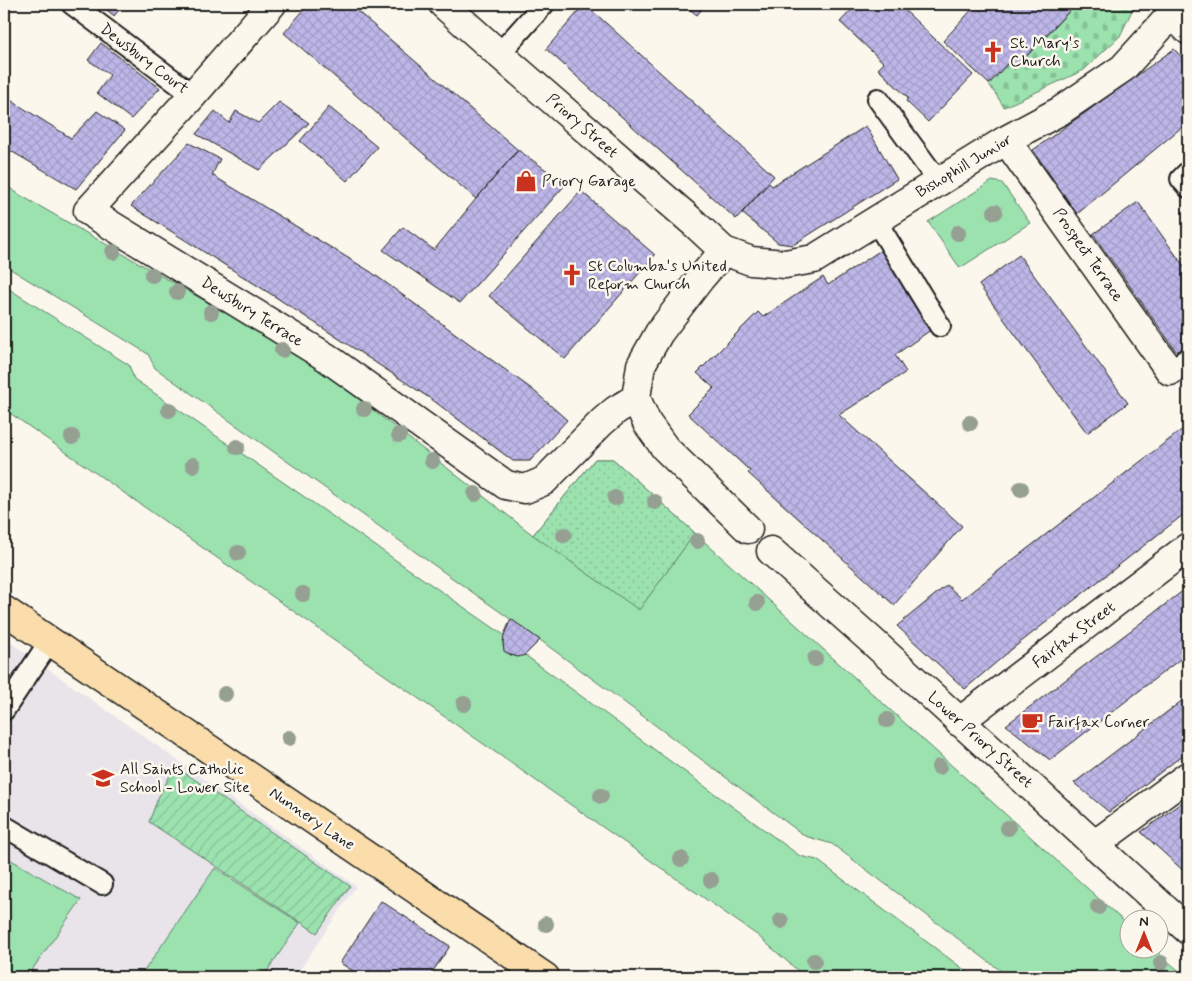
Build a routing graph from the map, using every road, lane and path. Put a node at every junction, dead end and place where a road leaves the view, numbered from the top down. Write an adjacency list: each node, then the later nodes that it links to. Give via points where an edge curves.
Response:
1 (72, 4): 7 (lane, Dewsbury Court)
2 (272, 4): 7 (street, Dewsbury Terrace)
3 (443, 4): 6 (street, Priory Street)
4 (544, 4): 6 (lane)
5 (1177, 16): 9 (street, Bishophill Junior, via 1122,68 1060,111)
6 (499, 54): 14 (street, Priory Street)
7 (193, 96): 17 (street, Dewsbury Terrace, via 88,211 326,357 506,484 526,488 544,481 602,422)
8 (878, 99): 11 (lane)
9 (1006, 140): 11 (street, Bishophill Junior); 16 (street, Prospect Terrace)
10 (1188, 172): 12 (lane, via 1181,178)
11 (938, 181): 13 (street, Bishophill Junior)
12 (1188, 187)
13 (876, 221): 14 (street, Bishophill Junior, via 814,259 777,264 751,261); 15 (lane)
14 (724, 251): 17 (street, via 659,333 641,365)
15 (940, 326)
16 (1179, 365)
17 (636, 398): 18 (street, via 647,423 665,448)
18 (748, 529)
19 (1188, 547): 24 (street, Fairfax Street)
20 (770, 551): 24 (street, Lower Priory Street)
21 (4, 610): 22 (main road, Nunnery Lane)
22 (50, 642): 23 (lane); 30 (main road, Nunnery Lane)
23 (4, 710)
24 (959, 722): 27 (street, Lower Priory Street)
25 (1188, 776): 27 (street)
26 (4, 826): 28 (lane)
27 (1094, 845): 29 (street, Lower Priory Street)
28 (102, 884)
29 (1188, 930)
30 (545, 977)

